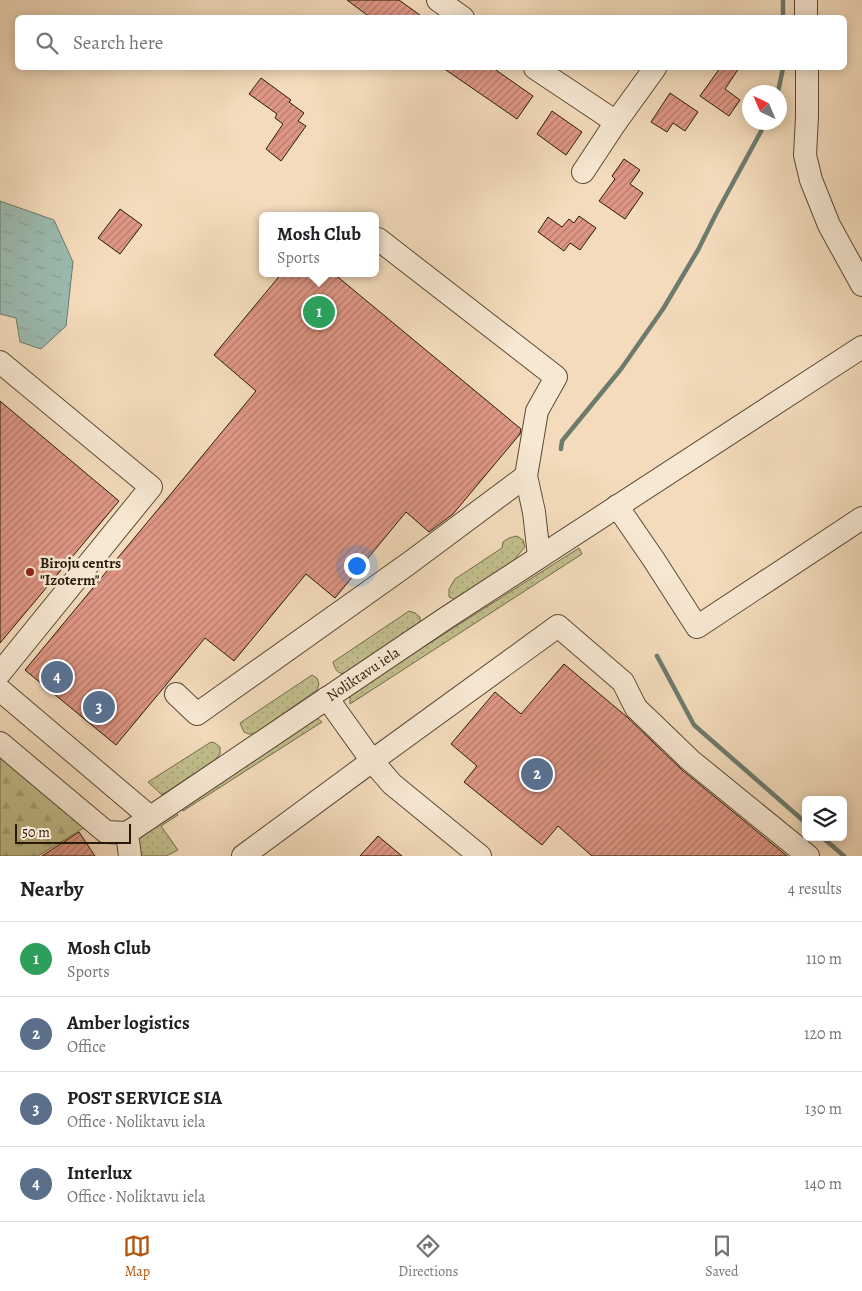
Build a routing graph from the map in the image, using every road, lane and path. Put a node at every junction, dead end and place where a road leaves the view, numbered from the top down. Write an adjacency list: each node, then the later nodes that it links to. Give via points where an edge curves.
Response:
1 (438, 0): 3 (street)
2 (806, 0): 4 (street)
3 (459, 15)
4 (806, 15)
5 (539, 70): 8 (street)
6 (654, 70): 8 (street)
7 (807, 70): 11 (street, via 805,155 811,180 829,225)
8 (616, 122): 9 (street)
9 (583, 172)
10 (379, 240): 14 (street, via 556,377 537,411)
11 (862, 285)
12 (862, 347): 15 (street, Noliktavu iela)
13 (0, 362): 18 (street, via 151,487)
14 (526, 476): 17 (street); 20 (street, via 197,714)
15 (617, 506): 16 (street, via 696,627); 17 (street, Noliktavu iela)
16 (862, 518)
17 (539, 556): 21 (street, Noliktavu iela)
18 (0, 673)
19 (0, 690): 24 (street)
20 (176, 694)
21 (327, 698): 23 (street); 24 (street, Noliktavu iela)
22 (0, 742): 25 (street, via 106,832)
23 (372, 761): 27 (street); 28 (street, via 392,784); 29 (street, via 558,626 623,682 636,708 690,760)
24 (150, 817): 25 (street, Noliktavu iela)
25 (126, 834): 26 (street)
26 (130, 856)
27 (244, 856)
28 (480, 856)
29 (808, 856)

